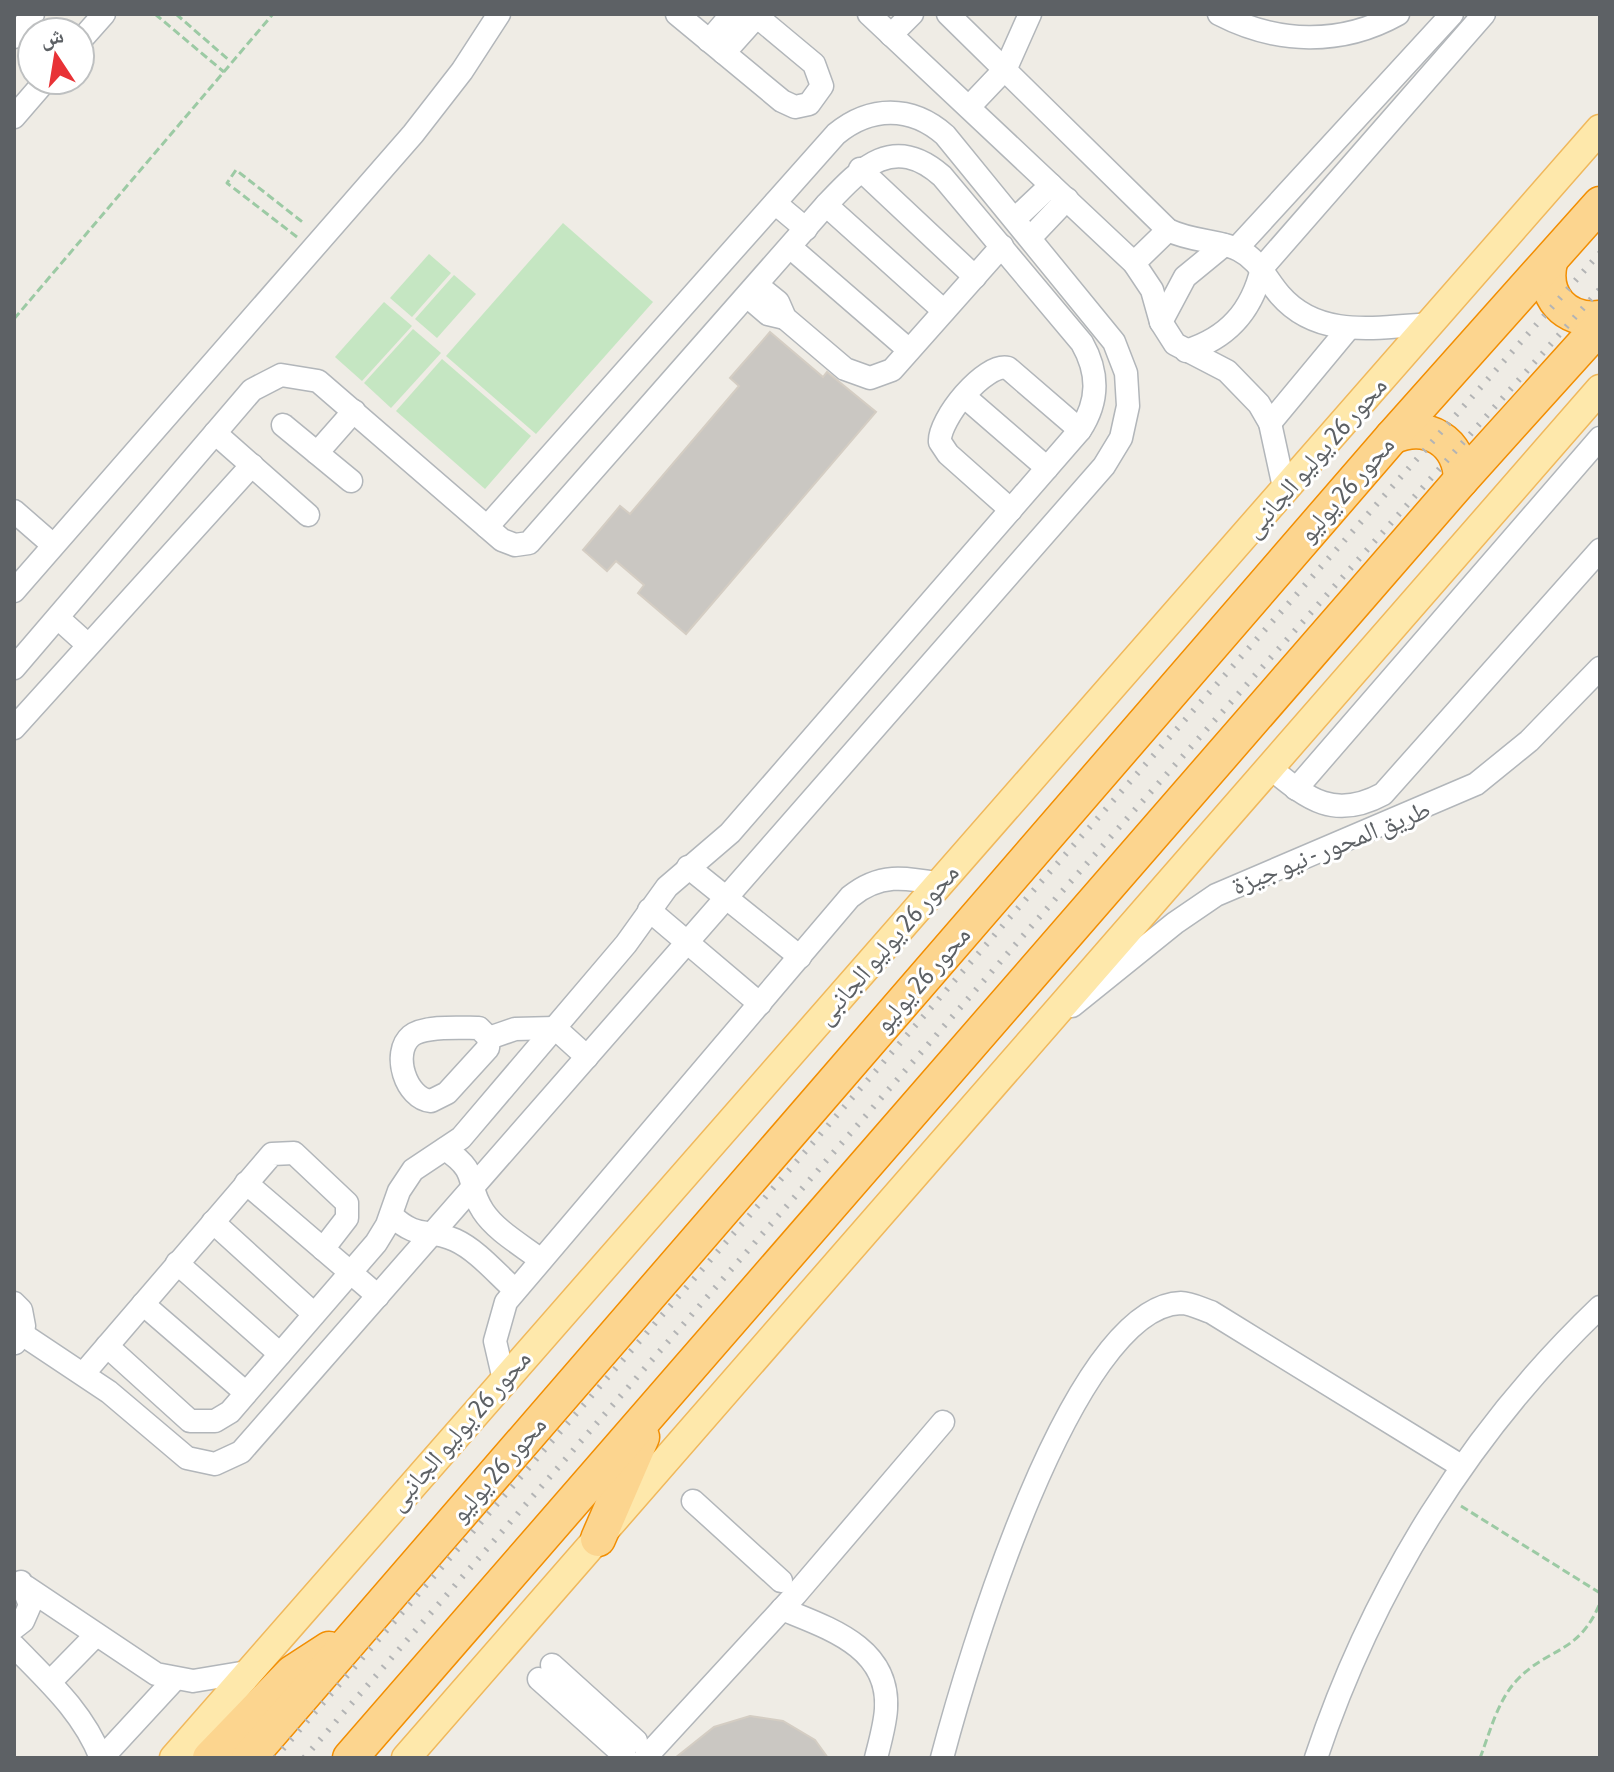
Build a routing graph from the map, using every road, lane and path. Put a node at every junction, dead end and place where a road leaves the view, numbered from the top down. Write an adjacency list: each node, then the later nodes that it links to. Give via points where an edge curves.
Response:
1 (33, 14): 18 (street)
2 (155, 14): 22 (path)
3 (176, 14): 20 (path)
4 (273, 14): 20 (path)
5 (499, 14): 38 (street, via 413,134)
6 (677, 14): 19 (street)
7 (732, 14): 19 (street)
8 (869, 14): 17 (street)
9 (912, 14): 17 (street)
10 (948, 14): 21 (street)
11 (1030, 14): 21 (street)
12 (1219, 14): 13 (street, via 1268,34 1297,38 1355,33)
13 (1398, 14)
14 (1452, 14): 26 (street)
15 (1484, 14): 28 (street)
16 (761, 16): 19 (street); 19 (street, via 819,70 822,86 815,100 788,105)
17 (891, 35): 24 (street)
18 (14, 37)
19 (717, 47)
20 (232, 62): 22 (path)
21 (1006, 68): 24 (street); 36 (street)
22 (224, 72): 49 (path)
23 (32, 96): 25 (street)
24 (969, 107): 30 (street)
25 (14, 117)
26 (1349, 127): 28 (street); 41 (street)
27 (1600, 129): 51 (main road, محور 26 يوليو الجانبى)
28 (1369, 146): 44 (street)
29 (860, 169): 33 (street); 39 (street, via 891,157 924,163 942,176); 45 (street)
30 (1059, 192): 34 (street); 37 (street); 43 (street)
31 (775, 203): 34 (street, via 846,125 870,114 897,112 923,119 945,135); 35 (street); 74 (street)
32 (1600, 204): 42 (highway, محور 26 يوليو)
33 (826, 205): 35 (street); 47 (street)
34 (1015, 219): 37 (street)
35 (806, 229): 40 (street)
36 (1168, 230): 41 (street); 43 (street)
37 (1030, 238): 87 (street, via 1105,328 1122,357 1128,406 1121,438 1104,466)
38 (318, 243): 38 (path, via 227,183 236,170); 75 (street)
39 (1002, 246): 45 (street); 61 (street, via 1089,354 1095,393)
40 (790, 247): 46 (street); 54 (street)
41 (1230, 247): 44 (street); 50 (street, via 1185,277)
42 (1550, 262): 48 (highway, via 1548,282 1555,301 1581,318); 63 (highway, محور 26 يوليو)
43 (1134, 263): 50 (street, via 1152,290)
44 (1262, 268): 53 (street, via 1296,310); 55 (street, via 1237,322)
45 (975, 277): 47 (street)
46 (752, 291): 54 (street, via 778,302 785,318 861,378 885,374); 74 (street, via 535,539 508,543)
47 (944, 311): 54 (street)
48 (1600, 318)
49 (14, 319)
50 (1161, 322): 55 (street, via 1166,334)
51 (1431, 324): 53 (street); 70 (main road, محور 26 يوليو الجانبى)
52 (1600, 326): 68 (highway)
53 (1348, 329): 59 (street)
54 (909, 350)
55 (1186, 351): 59 (street, via 1227,371)
56 (1600, 389): 83 (main road)
57 (965, 397): 61 (street, via 991,369 1008,368); 67 (street); 71 (street, via 944,422 940,442)
58 (354, 411): 62 (street, via 318,381 281,375 252,390); 65 (street); 74 (street)
59 (1270, 423): 70 (street)
60 (283, 425): 65 (street)
61 (1080, 430): 67 (street)
62 (215, 433): 66 (street); 78 (street)
63 (1392, 437): 68 (highway, via 1421,430 1440,437 1454,451); 132 (highway, محور 26 يوليو)
64 (1600, 438): 84 (street)
65 (317, 453): 69 (street)
66 (252, 465): 73 (street); 79 (street)
67 (1047, 468): 71 (street)
68 (1461, 480): 119 (highway)
69 (351, 481)
70 (1285, 492): 86 (main road, محور 26 يوليو الجانبى)
71 (1011, 510): 85 (street, via 730,833)
72 (14, 511): 75 (street)
73 (308, 515)
74 (487, 527)
75 (53, 545): 77 (street)
76 (1600, 550): 84 (street, via 1394,786 1371,801 1345,807 1319,802)
77 (14, 591)
78 (58, 618): 79 (street); 80 (street)
79 (88, 645): 82 (street)
80 (14, 668)
81 (1600, 668): 92 (street, طريق المحور - نيو جيزة, via 1521,749 1476,784 1216,895)
82 (14, 728)
83 (1269, 767): 84 (street); 92 (main road)
84 (1296, 789)
85 (688, 867): 87 (street); 88 (street)
86 (940, 884): 90 (street, via 895,877 871,882 850,897); 117 (main road, محور 26 يوليو الجانبى)
87 (726, 897): 89 (street); 90 (street)
88 (649, 910): 89 (street); 93 (street)
89 (687, 942): 91 (street); 95 (street)
90 (800, 957): 91 (street)
91 (760, 1004): 103 (street)
92 (1055, 1019): 124 (main road)
93 (555, 1028): 94 (street, via 515,1029); 95 (street); 96 (street, via 467,1131)
94 (489, 1038)
95 (587, 1057): 98 (street)
96 (445, 1149): 98 (street, via 466,1165); 99 (street, via 413,1170)
97 (246, 1183): 100 (street); 102 (street); 102 (street, via 272,1154 287,1151 300,1158 344,1198 348,1208 344,1223)
98 (475, 1185): 101 (street); 103 (street, via 487,1217)
99 (391, 1215): 101 (street, via 409,1231); 105 (street)
100 (213, 1222): 104 (street); 111 (street)
101 (432, 1235): 106 (street, via 460,1243); 107 (street)
102 (323, 1249): 105 (street)
103 (541, 1260): 106 (street)
104 (177, 1263): 109 (street); 115 (street)
105 (350, 1273): 107 (street); 111 (street)
106 (515, 1290): 117 (street, via 496,1327 495,1354)
107 (378, 1296): 112 (street)
108 (14, 1303): 113 (street, via 24,1317)
109 (143, 1304): 114 (street); 118 (street)
110 (1600, 1307): 121 (street, via 1508,1404)
111 (320, 1308): 112 (street); 115 (street)
112 (352, 1326): 116 (street, via 241,1452 215,1464 179,1453)
113 (18, 1339): 116 (street)
114 (107, 1346): 116 (street); 118 (street, via 190,1421 215,1421)
115 (280, 1354): 118 (street)
116 (84, 1373)
117 (504, 1380): 134 (main road, محور 26 يوليو الجانبى)
118 (246, 1393)
119 (655, 1407): 124 (highway); 143 (highway)
120 (943, 1422): 129 (street)
121 (1461, 1466): 122 (street); 146 (street, via 1211,1312 1181,1303 1151,1313 1130,1327 1105,1356 1037,1477 978,1639)
122 (1443, 1495): 127 (path); 147 (street, via 1356,1658)
123 (693, 1501): 125 (street)
124 (598, 1539): 144 (main road)
125 (781, 1581)
126 (20, 1583): 130 (street, via 30,1605); 131 (street)
127 (1600, 1593)
128 (1600, 1603): 148 (path, via 1566,1649 1517,1680)
129 (782, 1609): 138 (street); 145 (street, via 839,1633 871,1660 883,1684 886,1710)
130 (14, 1628)
131 (96, 1635): 136 (street); 137 (street)
132 (352, 1640): 141 (highway, via 292,1673); 142 (highway, محور 26 يوليو)
133 (14, 1646): 137 (street)
134 (247, 1672): 136 (street); 140 (main road, محور 26 يوليو الجانبى)
135 (545, 1672): 138 (street)
136 (174, 1680): 139 (street)
137 (50, 1682): 139 (street, via 85,1724)
138 (636, 1752)
139 (102, 1758)
140 (174, 1758)
141 (210, 1758)
142 (249, 1758)
143 (350, 1758)
144 (406, 1758)
145 (876, 1758)
146 (942, 1758)
147 (1316, 1758)
148 (1480, 1758)

